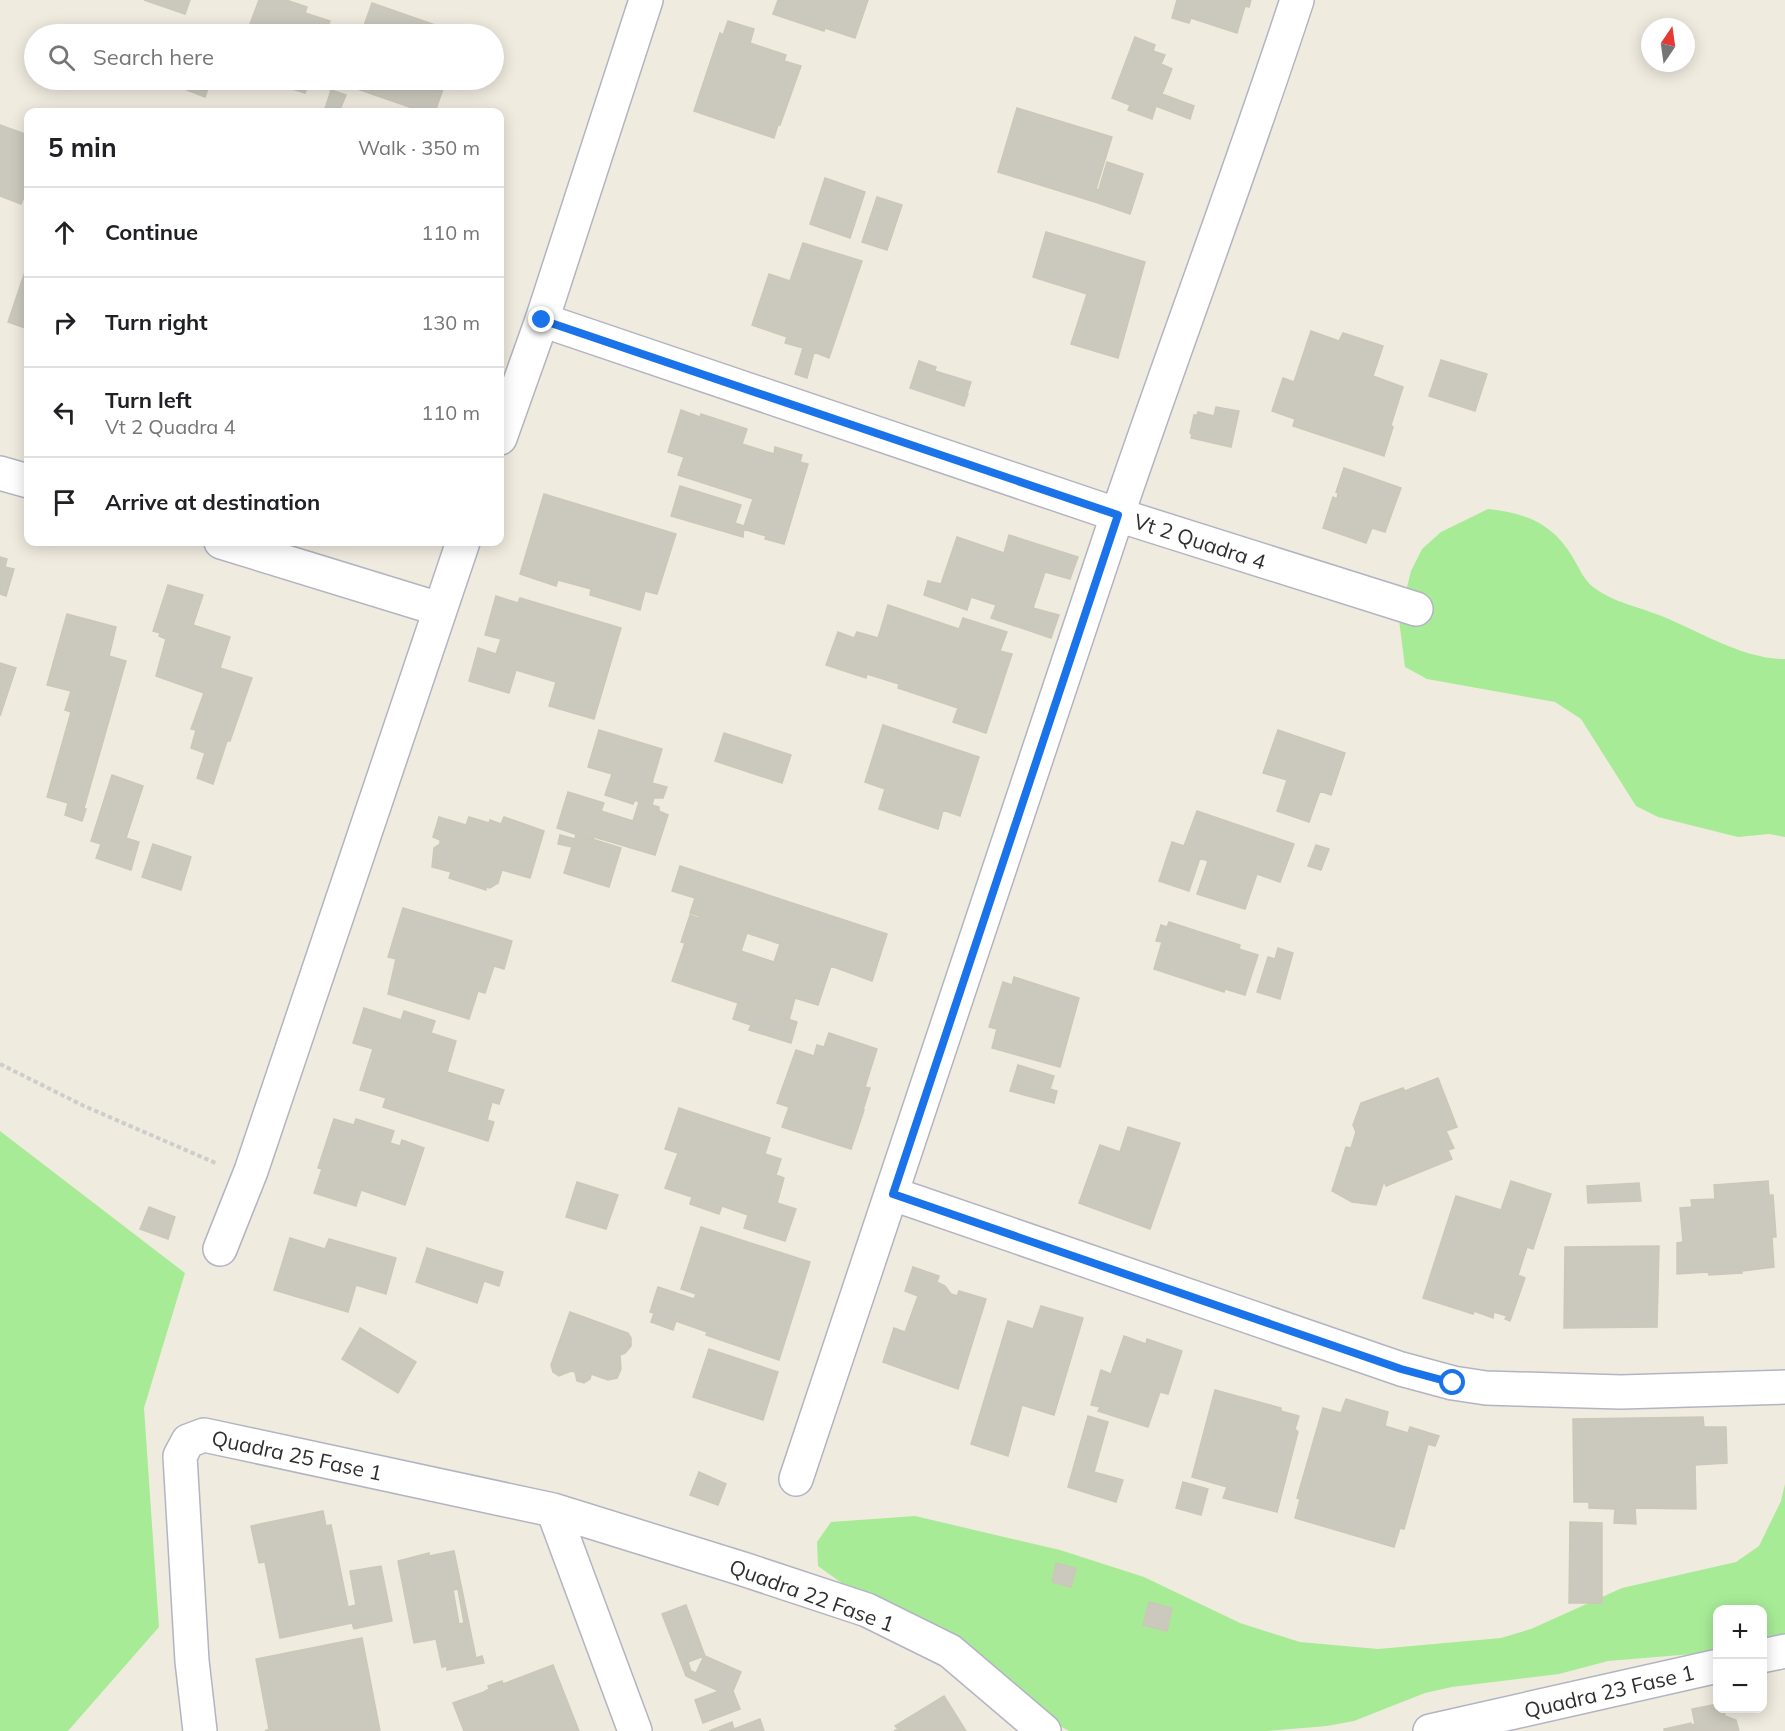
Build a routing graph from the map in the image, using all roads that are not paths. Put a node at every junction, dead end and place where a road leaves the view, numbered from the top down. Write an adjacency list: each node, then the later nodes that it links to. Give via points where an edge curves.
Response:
1 (646, 0): 3 (street)
2 (1297, 0): 7 (street)
3 (542, 320): 4 (street); 7 (street, Vt 2 Quadra 4)
4 (504, 427)
5 (0, 473): 6 (street)
6 (24, 481)
7 (1118, 515): 11 (street, Vt 2 Quadra 4); 12 (street)
8 (234, 546): 10 (street)
9 (462, 546): 10 (street)
10 (439, 609): 13 (street, via 251,1170)
11 (1416, 609)
12 (893, 1194): 14 (street, via 1401,1369 1453,1383 1486,1388 1621,1392); 15 (street)
13 (220, 1249)
14 (1785, 1387)
15 (796, 1479)
16 (553, 1510): 20 (street, Quadra 25 Fase 1, via 204,1435 188,1441 180,1456); 21 (street); 22 (street, Quadra 22 Fase 1, via 867,1610 950,1651)
17 (1785, 1651): 18 (street)
18 (1767, 1655)
19 (1713, 1667): 23 (street, Quadra 23 Fase 1)
20 (200, 1731)
21 (635, 1731)
22 (1044, 1731)
23 (1430, 1731)

